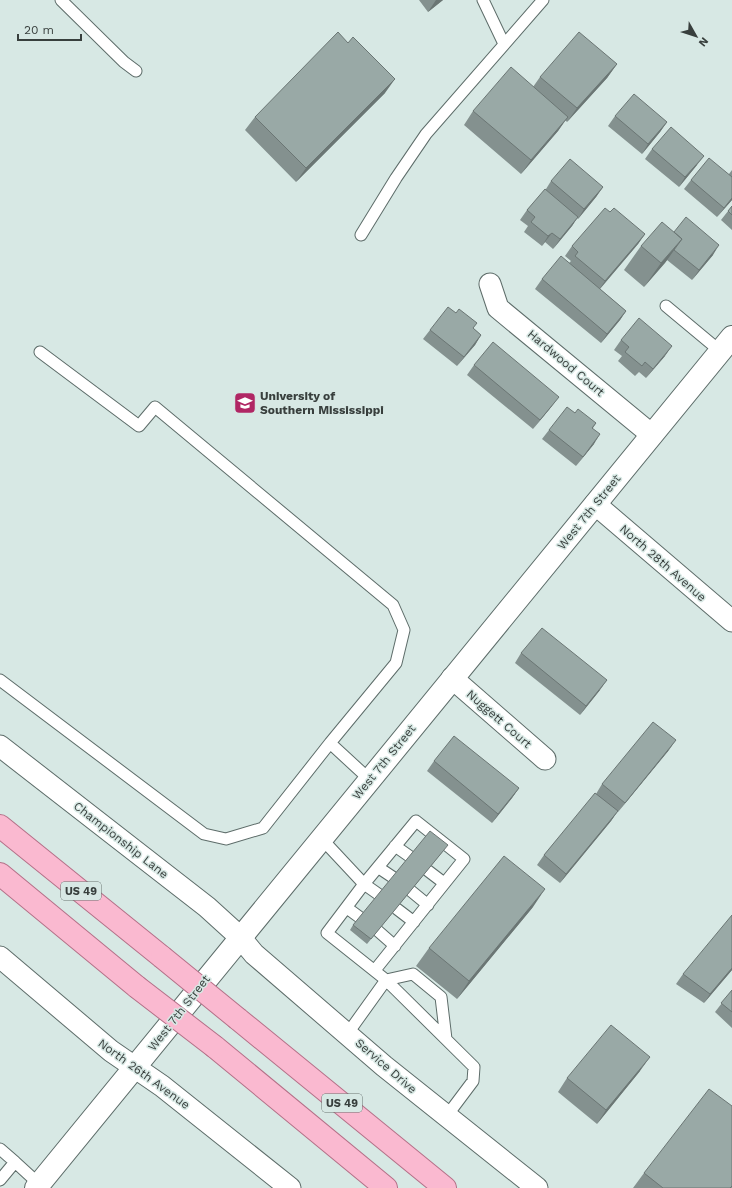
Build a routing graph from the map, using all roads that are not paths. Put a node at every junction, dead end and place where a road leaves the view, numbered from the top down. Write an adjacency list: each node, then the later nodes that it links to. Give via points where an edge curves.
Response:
1 (61, 0): 5 (lane)
2 (483, 0): 4 (lane)
3 (543, 0): 4 (lane)
4 (504, 44): 6 (lane, via 426,134)
5 (136, 71)
6 (361, 234)
7 (490, 284): 11 (street, Hardwood Court, via 498,308)
8 (666, 306): 9 (lane)
9 (726, 344): 11 (main road, West 7th Street)
10 (40, 352): 16 (lane, via 139,426 155,407 393,605 404,630 396,663)
11 (652, 434): 12 (main road, West 7th Street)
12 (595, 504): 13 (street, North 28th Avenue); 14 (main road, West 7th Street)
13 (732, 621)
14 (452, 678): 18 (street, Nuggett Court); 19 (main road, West 7th Street)
15 (0, 680): 16 (lane, via 204,834 226,839 263,828)
16 (330, 743): 19 (lane)
17 (0, 746): 38 (street, Championship Lane, via 207,907)
18 (545, 759)
19 (369, 779): 21 (main road, West 7th Street)
20 (0, 826): 53 (main road, US 49, bridge)
21 (321, 838): 29 (lane); 38 (main road, West 7th Street)
22 (396, 846): 23 (lane); 24 (lane); 28 (lane, via 416,821 464,859)
23 (412, 858)
24 (379, 868): 27 (lane); 29 (lane)
25 (427, 870): 28 (lane)
26 (0, 874): 52 (main road, US 49, bridge)
27 (394, 878)
28 (444, 883): 32 (lane)
29 (364, 884): 31 (lane); 33 (lane)
30 (411, 891): 32 (lane)
31 (381, 896)
32 (428, 904): 36 (lane)
33 (347, 908): 35 (lane); 41 (lane, via 327,933)
34 (397, 909): 36 (lane)
35 (362, 919)
36 (414, 922): 39 (lane)
37 (378, 931): 39 (lane)
38 (240, 937): 43 (street, Service Drive, via 254,954); 45 (main road, West 7th Street)
39 (395, 946): 41 (lane)
40 (0, 957): 45 (street, North 26th Avenue, via 111,1051)
41 (375, 970): 42 (lane)
42 (386, 980): 43 (lane); 44 (lane); 44 (lane, via 413,974 441,997)
43 (348, 1033): 46 (street, Service Drive)
44 (446, 1039): 46 (lane, via 474,1066 473,1081)
45 (136, 1068): 50 (main road, West 7th Street); 51 (street, North 26th Avenue)
46 (446, 1117): 54 (street, Service Drive)
47 (0, 1149): 48 (lane)
48 (15, 1162): 49 (lane); 50 (lane)
49 (0, 1180)
50 (38, 1186)
51 (290, 1188)
52 (386, 1188)
53 (445, 1188)
54 (536, 1188)

